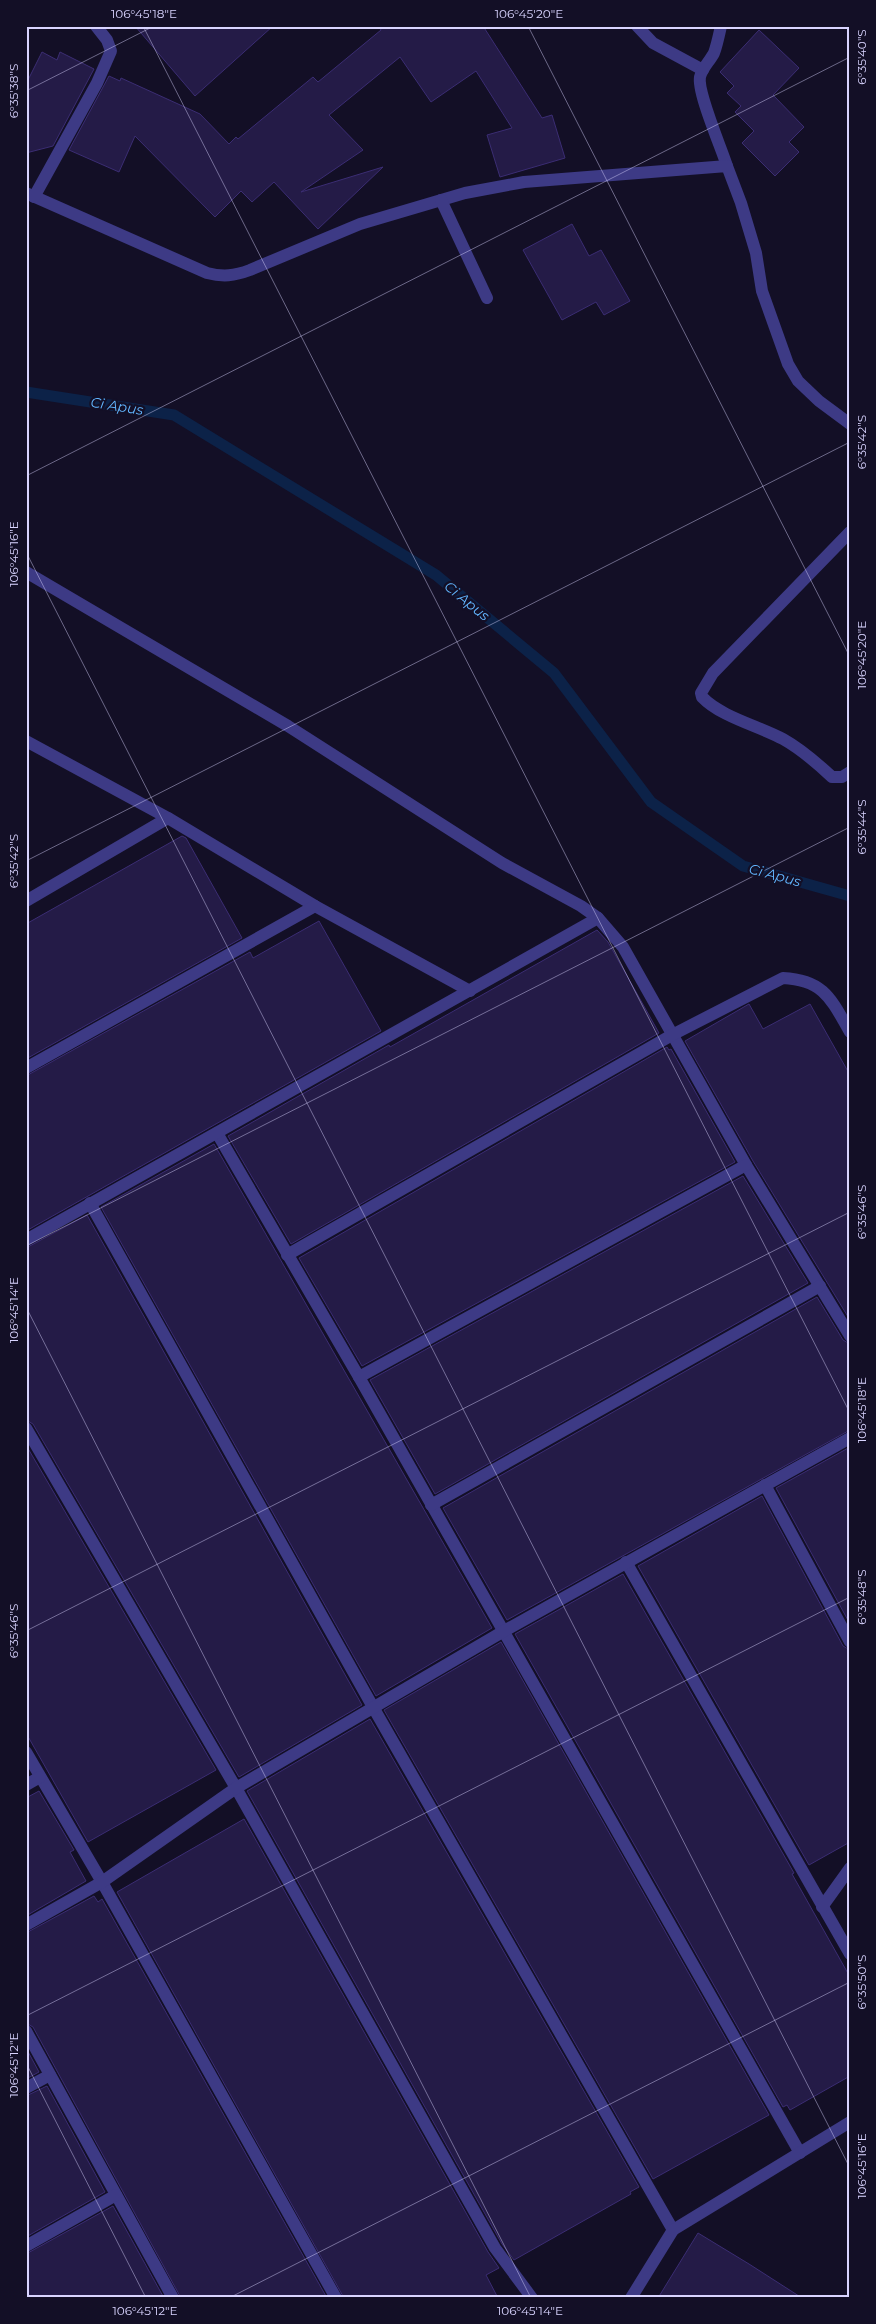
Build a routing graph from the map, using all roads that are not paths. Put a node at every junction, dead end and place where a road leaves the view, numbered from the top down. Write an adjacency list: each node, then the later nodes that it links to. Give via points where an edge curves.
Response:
1 (96, 26): 6 (street, via 111,51 97,83)
2 (637, 26): 4 (street, via 653,43)
3 (721, 26): 4 (street, via 714,52)
4 (703, 70): 5 (street, via 702,98)
5 (727, 166): 7 (street, via 524,182); 9 (street, via 756,253 762,291 788,364 798,380 819,401)
6 (30, 195): 7 (street, via 207,273 223,277 235,276 360,224)
7 (441, 200): 8 (street)
8 (487, 298)
9 (850, 424)
10 (850, 532): 13 (street, via 713,673 702,693 708,702 784,739 832,776 842,777)
11 (26, 572): 17 (street, via 288,726 446,829)
12 (26, 741): 14 (street)
13 (850, 772)
14 (168, 818): 15 (street); 16 (street)
15 (26, 901)
16 (315, 906): 18 (street); 21 (street)
17 (598, 918): 18 (street); 20 (street, via 623,947)
18 (470, 991): 22 (street)
19 (850, 1032): 20 (street, via 821,989 802,979 783,978)
20 (672, 1035): 23 (street); 26 (street)
21 (26, 1068)
22 (217, 1133): 24 (street); 26 (street)
23 (746, 1165): 27 (street); 29 (street)
24 (90, 1203): 25 (street); 37 (street)
25 (26, 1240)
26 (287, 1255): 29 (street)
27 (820, 1286): 28 (street); 33 (street)
28 (850, 1336)
29 (359, 1377): 33 (street)
30 (26, 1428): 41 (street)
31 (850, 1438): 32 (street)
32 (765, 1485): 34 (street); 36 (street)
33 (431, 1505): 35 (street)
34 (626, 1562): 35 (street); 44 (street)
35 (504, 1631): 37 (street); 51 (street)
36 (850, 1642)
37 (373, 1707): 41 (street); 53 (street)
38 (26, 1752): 39 (street)
39 (40, 1777): 40 (street); 43 (street)
40 (26, 1785)
41 (236, 1788): 43 (street); 57 (street, via 495,2248)
42 (850, 1868): 44 (street)
43 (102, 1882): 45 (street); 56 (street)
44 (822, 1907): 46 (street)
45 (26, 1925)
46 (850, 1954)
47 (26, 2031): 48 (street)
48 (50, 2076): 49 (street); 52 (street)
49 (26, 2088)
50 (850, 2122): 51 (street)
51 (800, 2153): 53 (street)
52 (116, 2195): 54 (street); 55 (street)
53 (673, 2230): 58 (street)
54 (26, 2246)
55 (173, 2298)
56 (336, 2298)
57 (532, 2298)
58 (631, 2298)

